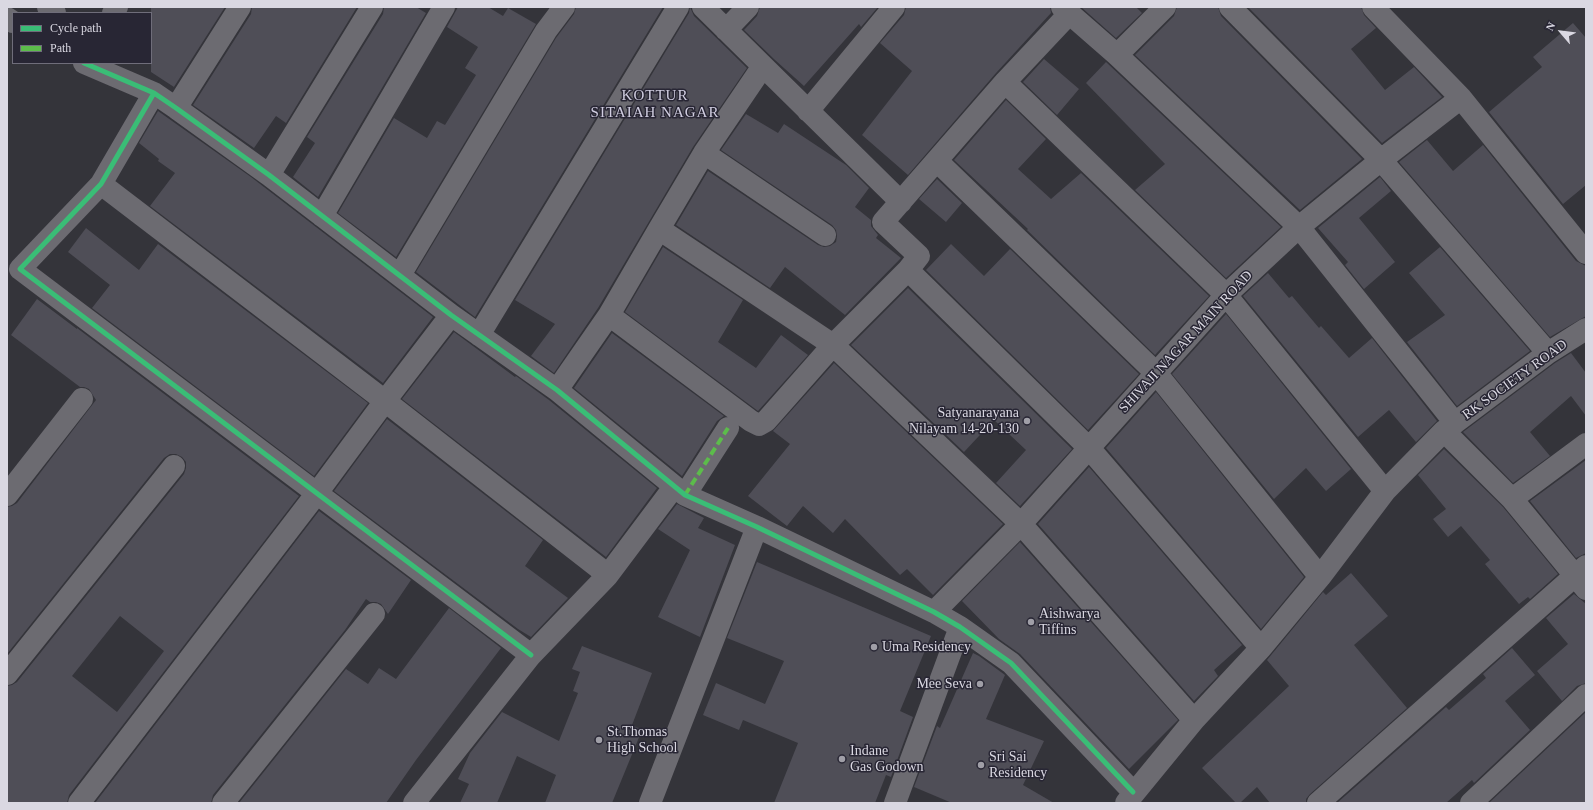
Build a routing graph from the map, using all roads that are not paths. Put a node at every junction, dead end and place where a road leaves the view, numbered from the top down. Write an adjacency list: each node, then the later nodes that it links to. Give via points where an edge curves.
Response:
1 (240, 7): 22 (street)
2 (372, 7): 27 (street)
3 (444, 7): 30 (street)
4 (564, 7): 36 (street, via 546,31)
5 (678, 7): 41 (street)
6 (703, 7): 13 (street)
7 (748, 7): 13 (street)
8 (894, 7): 23 (street)
9 (1165, 7): 14 (street)
10 (1230, 7): 25 (street)
11 (1372, 7): 21 (street)
12 (1066, 11): 14 (street); 18 (street)
13 (726, 30): 17 (street)
14 (1117, 55): 31 (street)
15 (86, 64): 19 (street)
16 (111, 64): 19 (street)
17 (763, 66): 23 (street); 24 (street)
18 (1005, 82): 26 (street); 37 (street)
19 (131, 84): 20 (street)
20 (154, 93): 22 (street); 28 (street)
21 (1462, 98): 25 (street, SHIVAJI NAGAR MAIN ROAD); 34 (street)
22 (176, 108): 27 (street)
23 (808, 111): 29 (street)
24 (704, 154): 32 (street); 33 (street)
25 (1381, 160): 31 (street, SHIVAJI NAGAR MAIN ROAD); 43 (street)
26 (937, 161): 29 (street); 44 (street)
27 (269, 175): 30 (street)
28 (100, 184): 47 (street); 55 (street, via 20,270)
29 (901, 202): 35 (street, via 883,222 919,256)
30 (322, 216): 36 (street)
31 (1299, 226): 37 (street, SHIVAJI NAGAR MAIN ROAD); 48 (street)
32 (659, 229): 39 (street); 42 (street)
33 (825, 235)
34 (1586, 253)
35 (908, 270): 42 (street); 51 (street)
36 (400, 275): 38 (street)
37 (1226, 295): 44 (street, SHIVAJI NAGAR MAIN ROAD); 54 (street)
38 (452, 315): 41 (street); 47 (street)
39 (609, 315): 42 (street, via 759,425 766,421); 45 (street)
40 (1586, 329): 43 (street, RK SOCIETY ROAD)
41 (480, 335): 45 (street)
42 (833, 345): 58 (street)
43 (1548, 353): 48 (street, RK SOCIETY ROAD)
44 (1156, 373): 51 (street, SHIVAJI NAGAR MAIN ROAD); 61 (street)
45 (557, 390): 53 (street)
46 (82, 399): 56 (street)
47 (385, 401): 55 (street); 60 (street)
48 (1449, 427): 54 (street, RK SOCIETY ROAD); 57 (street)
49 (728, 428): 53 (street)
50 (1586, 444): 57 (street)
51 (1089, 448): 58 (street, SHIVAJI NAGAR MAIN ROAD); 66 (street)
52 (174, 466): 68 (street)
53 (680, 491): 59 (street); 60 (street)
54 (1385, 491): 61 (street, RK SOCIETY ROAD)
55 (317, 493): 67 (street); 72 (street)
56 (7, 495)
57 (1512, 499): 62 (street)
58 (1021, 524): 63 (street, SHIVAJI NAGAR MAIN ROAD); 70 (street)
59 (757, 527): 63 (street); 75 (street)
60 (608, 575): 67 (street)
61 (1320, 577): 66 (street, RK SOCIETY ROAD)
62 (1582, 577): 77 (street)
63 (934, 612): 65 (street)
64 (374, 614): 73 (street)
65 (960, 627): 71 (street, via 1011,663); 76 (street)
66 (1261, 648): 70 (street, RK SOCIETY ROAD)
67 (531, 655): 74 (street)
68 (7, 674)
69 (1586, 695): 78 (street)
70 (1194, 720): 71 (street, RK SOCIETY ROAD)
71 (1130, 798)
72 (79, 803)
73 (223, 803)
74 (414, 803)
75 (650, 803)
76 (895, 803)
77 (1318, 803)
78 (1471, 803)

